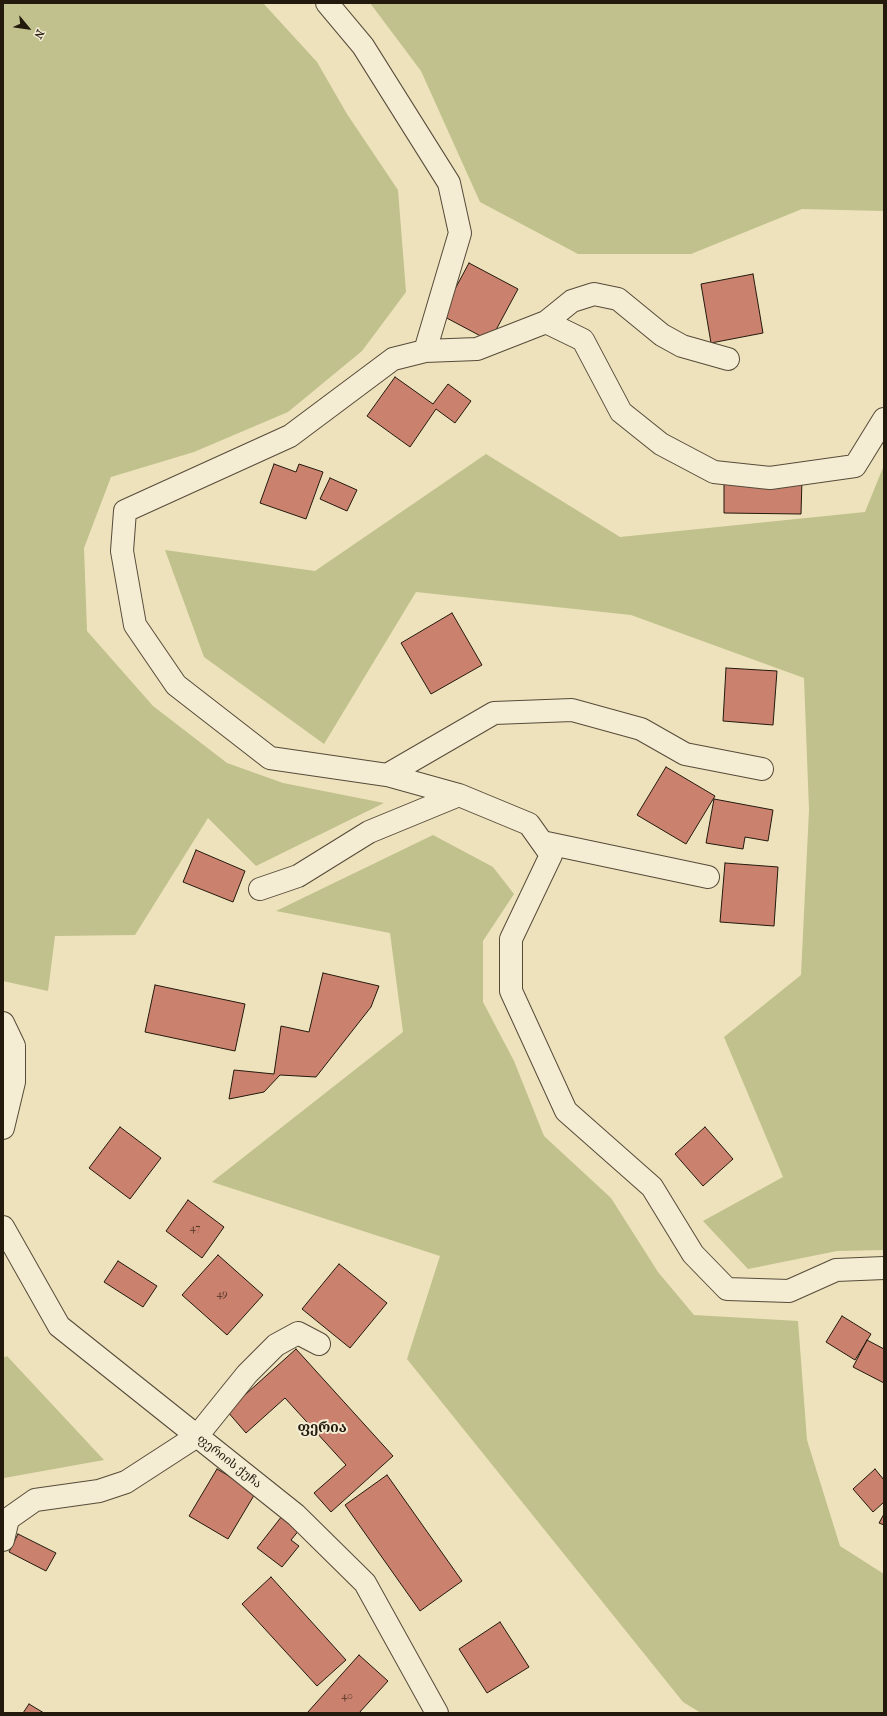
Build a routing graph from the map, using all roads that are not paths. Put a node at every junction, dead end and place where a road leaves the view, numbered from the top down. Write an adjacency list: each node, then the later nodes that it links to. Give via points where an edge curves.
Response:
1 (327, 3): 3 (street, via 363,46 449,183 460,233)
2 (546, 322): 3 (street, via 477,349); 4 (street, via 572,301 594,294 618,299 662,335 682,346); 5 (street, via 583,340 621,412 661,444 714,472 770,478 855,466)
3 (425, 351): 7 (street, via 393,359 290,436 125,511 122,551 135,625 176,685 270,758)
4 (728, 359)
5 (884, 419)
6 (762, 769): 7 (street, via 685,754 641,729 572,710 494,712)
7 (387, 775): 8 (street)
8 (459, 795): 9 (street, via 529,824); 11 (street, via 369,832 298,876)
9 (542, 842): 10 (street); 15 (street, via 551,855 511,939 511,991 566,1111 652,1187 693,1254 727,1289 789,1291 836,1270)
10 (708, 877)
11 (260, 889)
12 (3, 1023): 13 (street, via 14,1046 14,1082)
13 (3, 1128)
14 (3, 1227): 17 (street, ფერიის ქუჩა, via 59,1326)
15 (884, 1268)
16 (319, 1344): 17 (street, via 298,1333 276,1345 247,1374)
17 (197, 1436): 18 (street, via 126,1482 99,1491 34,1500 8,1519); 19 (street, ფერიის ქუჩა, via 296,1515 364,1583)
18 (3, 1540)
19 (437, 1713)

